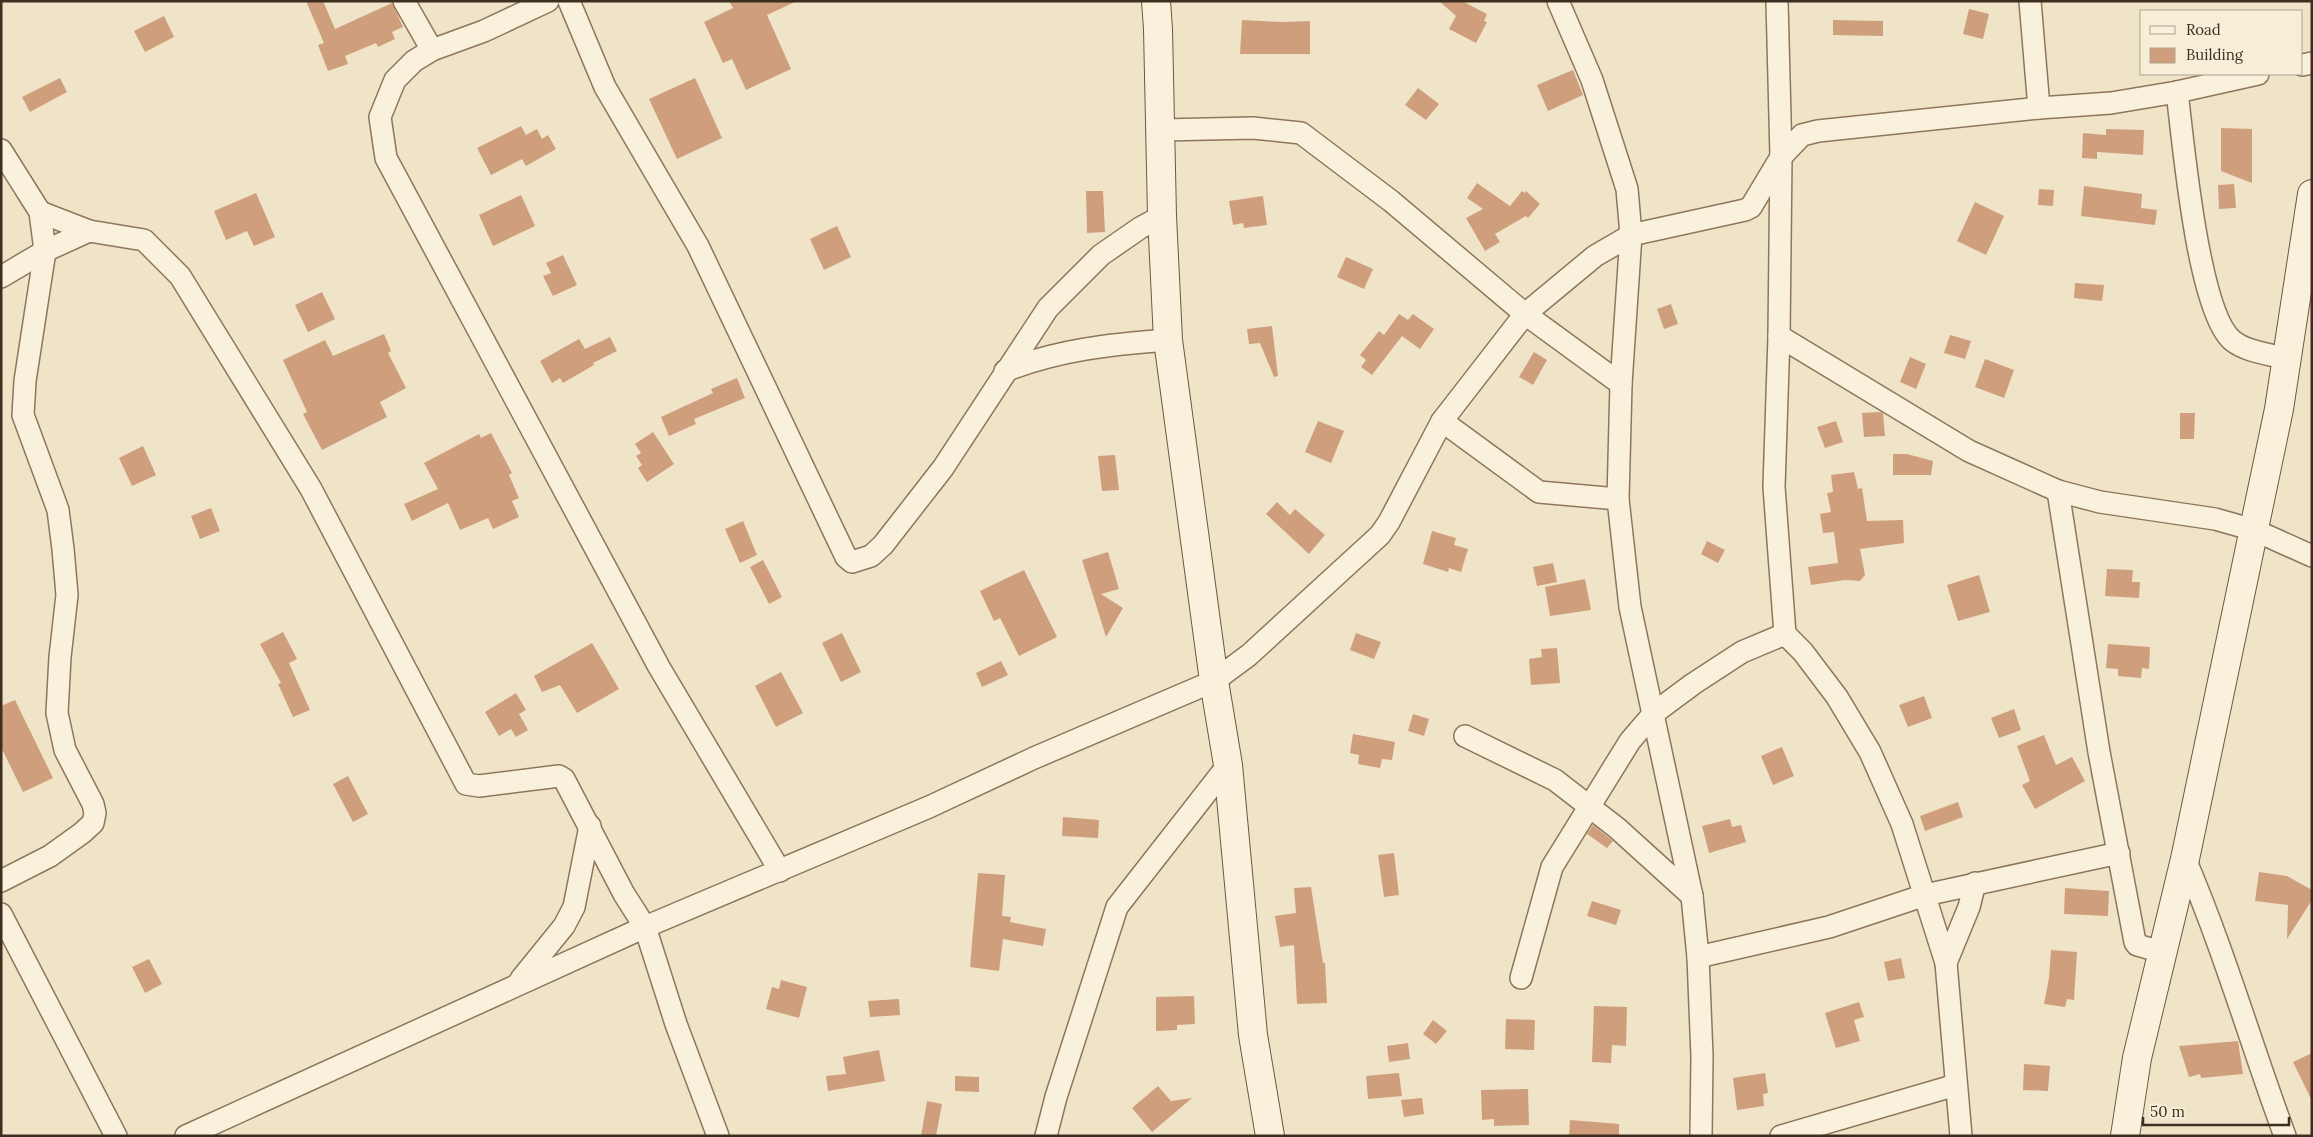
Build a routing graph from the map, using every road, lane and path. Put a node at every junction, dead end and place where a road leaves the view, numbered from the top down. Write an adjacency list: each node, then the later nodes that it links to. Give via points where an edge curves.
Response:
1 (404, 1): 8 (street)
2 (548, 1): 8 (street, via 484,31)
3 (569, 1): 26 (street, via 605,87 698,246 846,557 852,562 871,556 883,545 943,468)
4 (1156, 1): 12 (street)
5 (1558, 1): 19 (street, via 1592,80 1625,177)
6 (1777, 1): 14 (street)
7 (2030, 1): 11 (street)
8 (432, 50): 42 (street, via 414,61 395,80 385,103 380,117 386,158 659,668)
9 (2254, 75): 10 (street)
10 (2177, 92): 11 (street, via 2111,103); 25 (street, via 2192,216 2215,314 2232,341 2242,347)
11 (2039, 108): 14 (street, via 1808,132)
12 (1162, 130): 17 (street); 22 (street, via 1253,128 1301,133 1391,201)
13 (1, 150): 16 (street)
14 (1781, 157): 19 (street, via 1751,207 1746,210); 23 (street)
15 (2312, 194): 25 (street)
16 (40, 212): 18 (street); 20 (street)
17 (1162, 216): 24 (street); 26 (street, via 1101,255 1048,308)
18 (89, 231): 20 (street); 39 (street, via 144,240 180,276 310,489 466,784 479,786 559,776 564,779)
19 (1631, 235): 22 (street, via 1595,256); 27 (street)
20 (45, 251): 21 (street); 43 (street, via 25,381 23,415 58,510 63,548 67,595 57,713 65,750 95,814 93,823 50,856)
21 (1, 277)
22 (1524, 314): 27 (street); 28 (street)
23 (1779, 336): 29 (street, via 1969,452); 33 (street, via 1774,488)
24 (1168, 340): 26 (street, via 1088,348 1034,360); 34 (street)
25 (2287, 359): 31 (street)
26 (1005, 372)
27 (1621, 384): 30 (street)
28 (1442, 422): 30 (street, via 1539,492); 34 (street, via 1380,535 1249,655)
29 (2058, 491): 31 (street, via 2100,502 2177,512); 40 (street, via 2098,752)
30 (1618, 499): 35 (street, via 1630,607)
31 (2254, 530): 32 (street); 41 (street)
32 (2312, 556)
33 (1785, 634): 35 (street, via 1742,652); 45 (street, via 1803,652 1837,698 1870,752 1902,824)
34 (1214, 681): 37 (street); 42 (street)
35 (1654, 713): 38 (street, via 1630,741); 46 (street)
36 (1465, 736): 38 (street, via 1555,780)
37 (1228, 765): 59 (street, via 1117,907); 60 (street, via 1253,1035)
38 (1589, 805): 46 (street); 52 (street, via 1552,867)
39 (590, 826): 48 (street, via 624,894); 53 (street, via 574,907 564,926)
40 (2119, 853): 44 (street); 49 (street, via 2135,942)
41 (2185, 859): 49 (street); 65 (street, via 2221,948)
42 (780, 871): 48 (street)
43 (1, 881)
44 (1975, 883): 45 (street); 51 (street, via 1969,907)
45 (1925, 895): 50 (street, via 1829,927); 51 (street)
46 (1692, 896): 50 (street)
47 (1, 914): 56 (street)
48 (645, 927): 53 (street); 58 (street, via 676,1024)
49 (2162, 952): 64 (street, via 2137,1058)
50 (1698, 958): 61 (street)
51 (1946, 963): 54 (street)
52 (1521, 978)
53 (517, 983): 57 (street)
54 (1956, 1085): 55 (street); 63 (street)
55 (1843, 1128): 62 (street)
56 (116, 1136)
57 (186, 1136)
58 (718, 1136)
59 (1046, 1136)
60 (1270, 1136)
61 (1701, 1136)
62 (1780, 1136)
63 (1960, 1136)
64 (2125, 1136)
65 (2285, 1136)

